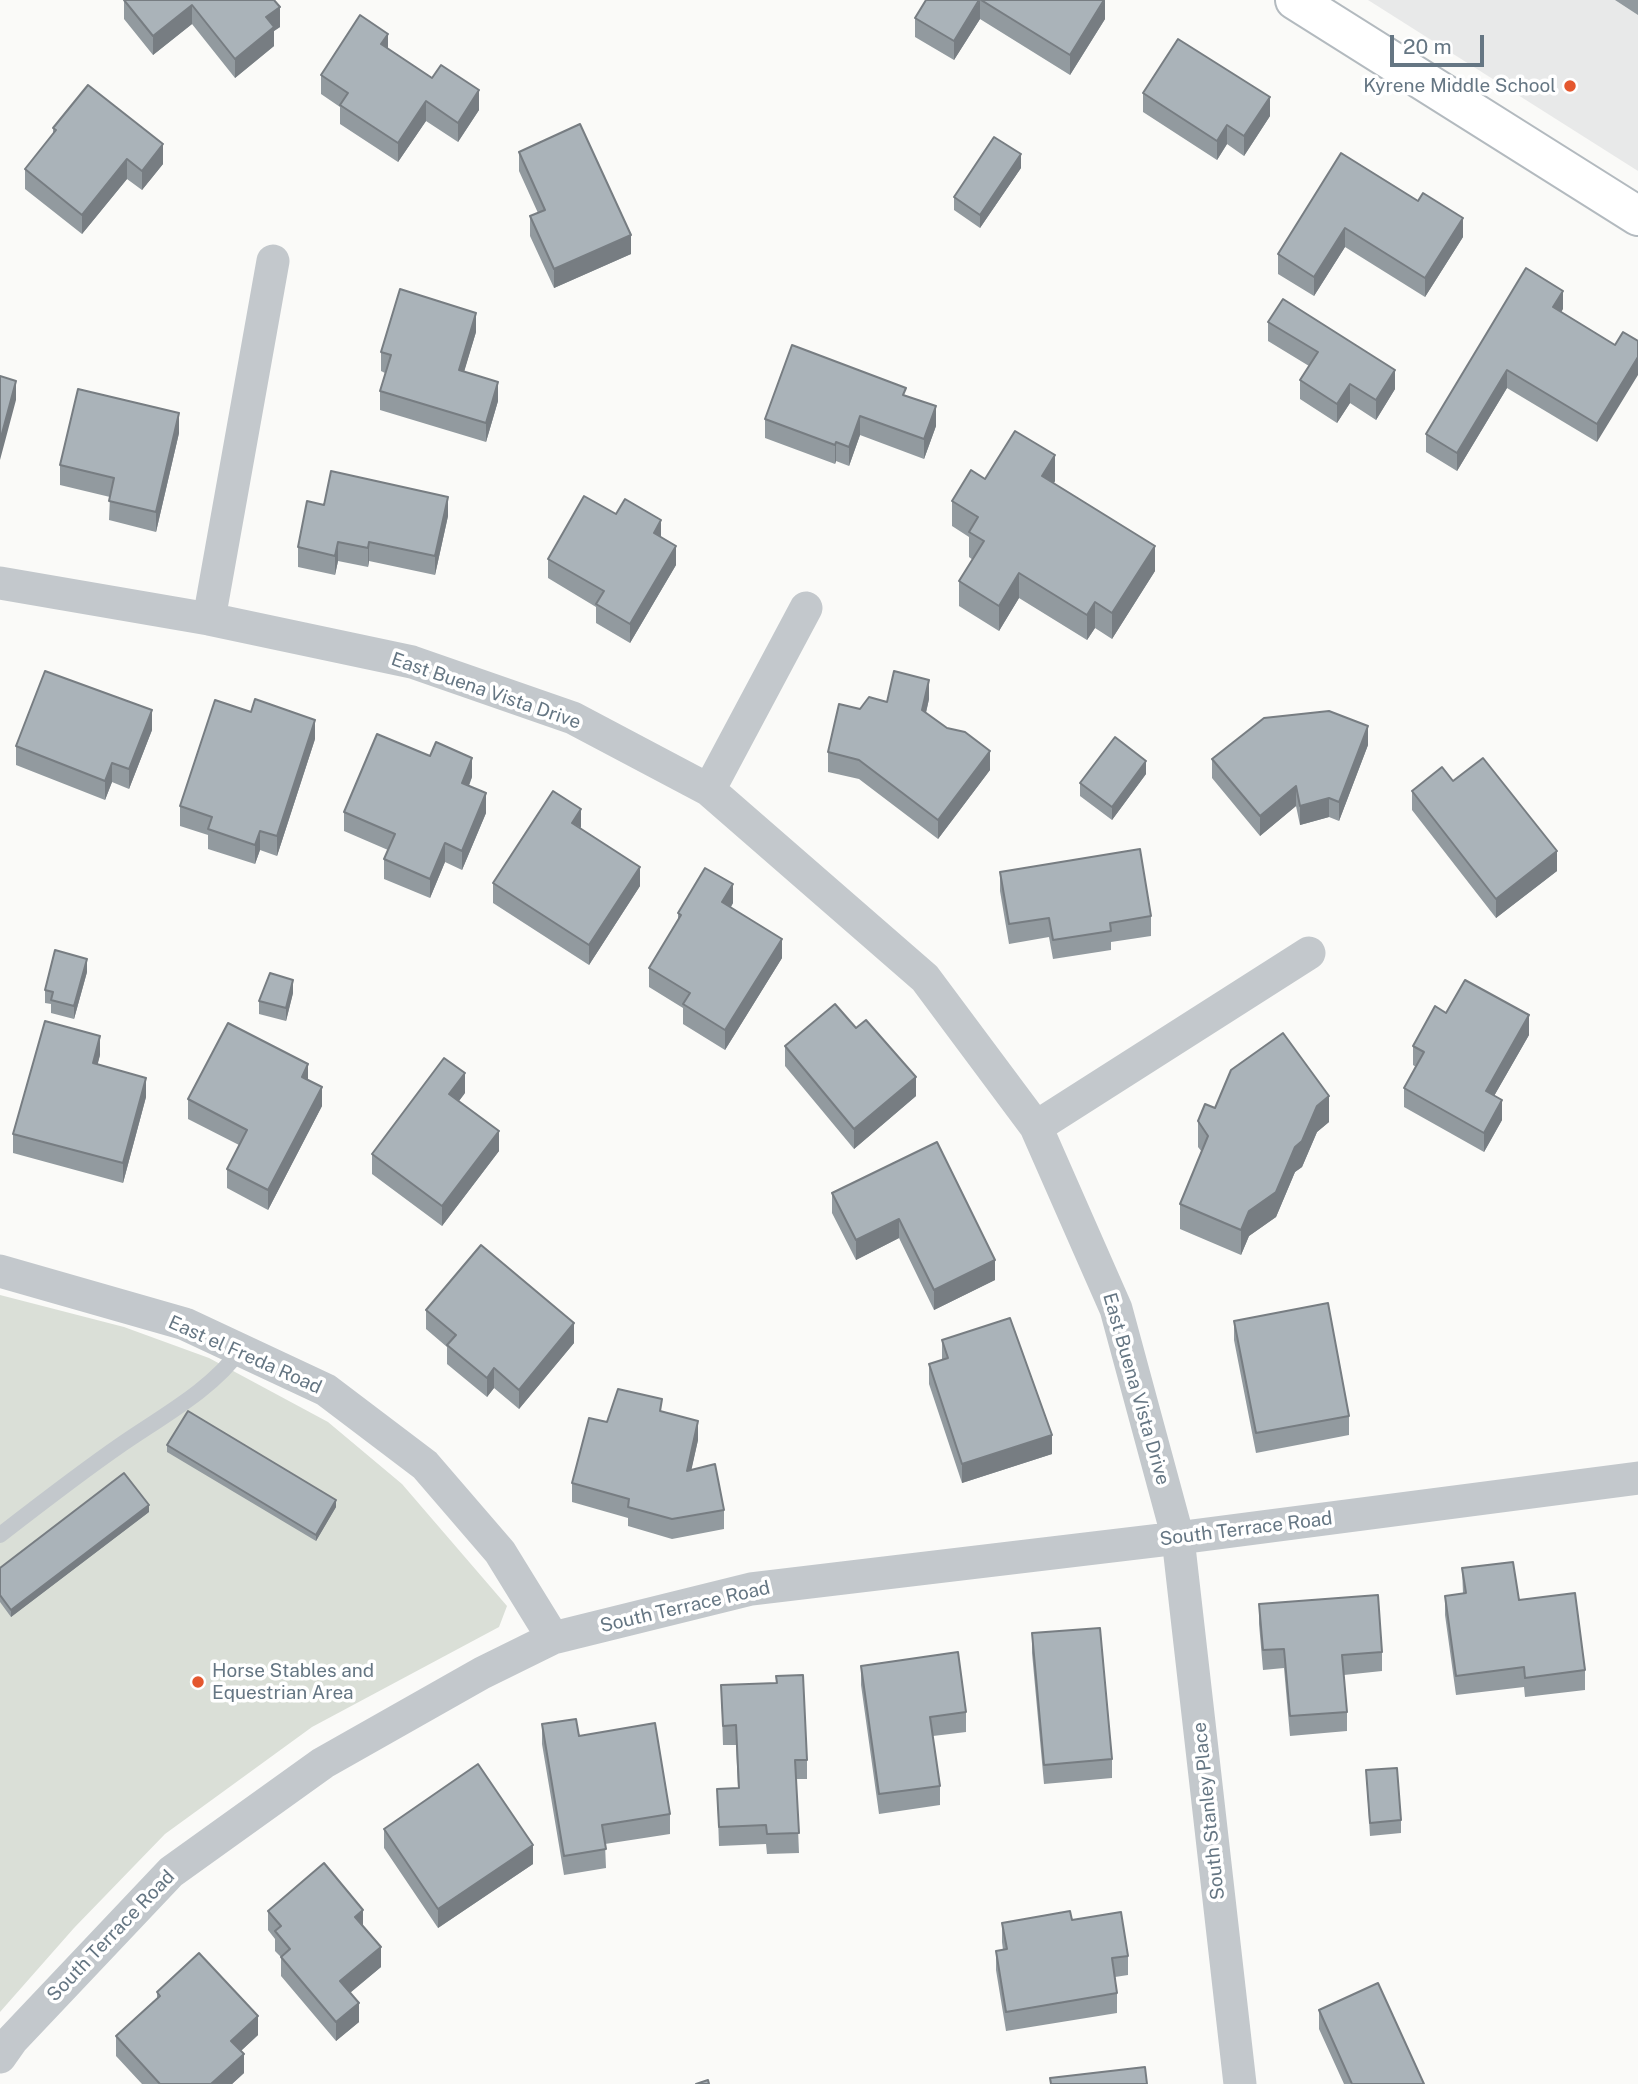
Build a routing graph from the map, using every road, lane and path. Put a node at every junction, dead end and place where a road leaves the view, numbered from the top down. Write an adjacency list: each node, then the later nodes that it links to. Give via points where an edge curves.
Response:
1 (1296, 0): 2 (street)
2 (1638, 216)
3 (273, 261): 6 (street)
4 (0, 583): 6 (street, East Buena Vista Drive)
5 (806, 608): 7 (street)
6 (209, 619): 7 (street, East Buena Vista Drive, via 425,666 573,718)
7 (709, 790): 9 (street, East Buena Vista Drive, via 925,978)
8 (1309, 953): 9 (street)
9 (1036, 1127): 14 (street, East Buena Vista Drive, via 1116,1309)
10 (0, 1271): 11 (street, East el Freda Road, via 185,1324)
11 (240, 1350): 13 (lane, via 211,1381); 15 (street, East el Freda Road, via 326,1390 425,1465 500,1552)
12 (1638, 1479): 14 (street, South Terrace Road)
13 (0, 1535)
14 (1178, 1538): 15 (street, South Terrace Road, via 751,1589); 17 (street, South Stanley Place)
15 (553, 1638): 16 (street, South Terrace Road, via 323,1763 171,1872)
16 (0, 2057)
17 (1240, 2084)

